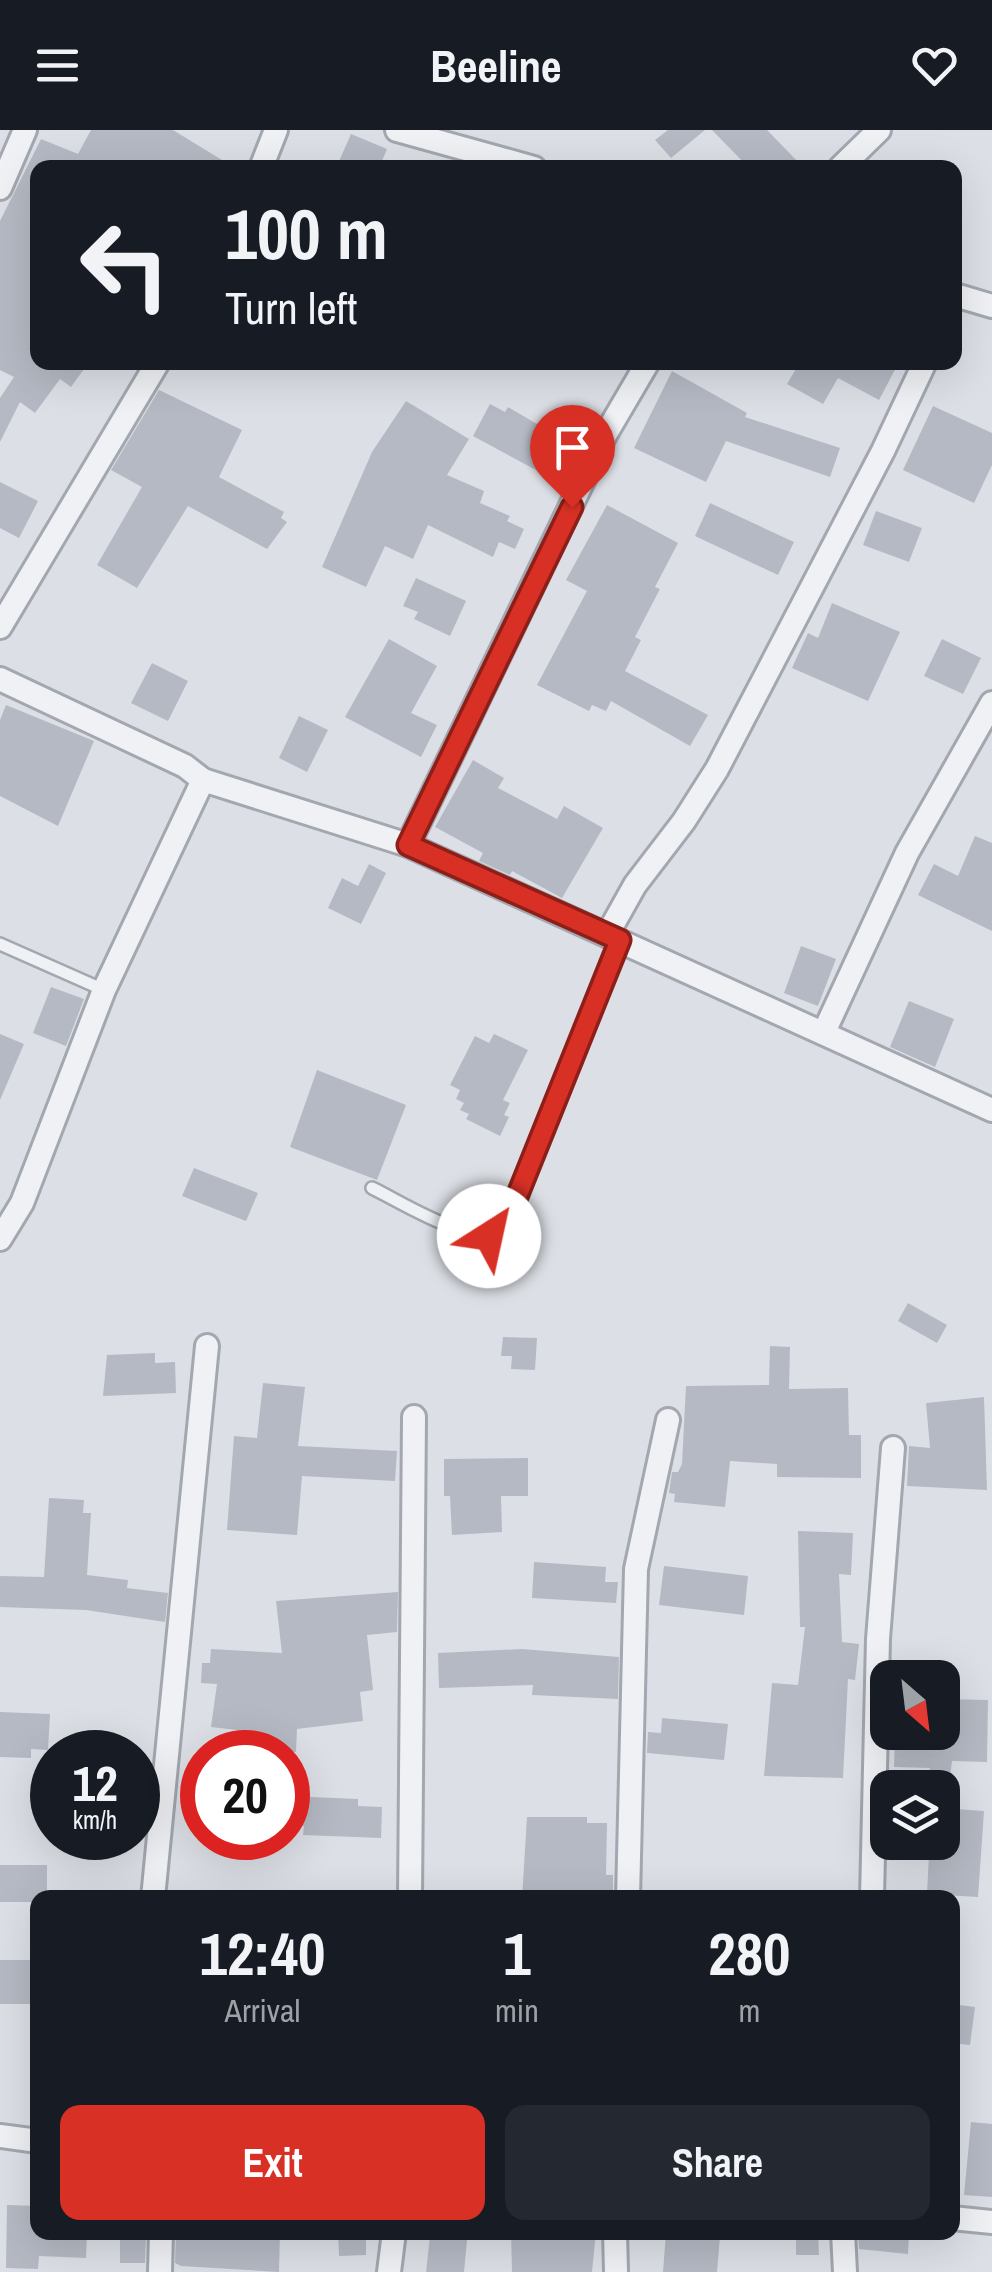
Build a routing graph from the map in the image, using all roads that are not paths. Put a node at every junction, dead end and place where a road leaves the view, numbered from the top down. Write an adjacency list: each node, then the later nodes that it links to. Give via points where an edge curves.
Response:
1 (25, 130): 9 (street)
2 (276, 130): 6 (street)
3 (397, 130): 5 (street)
4 (879, 130): 8 (street)
5 (437, 135): 7 (street)
6 (264, 160)
7 (510, 160)
8 (848, 160)
9 (0, 188)
10 (962, 299): 11 (street)
11 (992, 306)
12 (153, 370): 15 (street)
13 (643, 370): 19 (street, via 604,437)
14 (921, 370): 20 (street, via 717,769 635,885)
15 (0, 627)
16 (0, 679): 18 (street)
17 (992, 703): 23 (street, via 907,854)
18 (203, 780): 19 (street); 22 (street)
19 (408, 845): 20 (street)
20 (613, 938): 23 (street); 25 (lane, via 499,1232 473,1236)
21 (0, 944): 22 (lane)
22 (104, 990): 26 (street, via 22,1203)
23 (824, 1032): 24 (street)
24 (992, 1110)
25 (372, 1188)
26 (0, 1239)
27 (208, 1346): 31 (street)
28 (414, 1417): 32 (street)
29 (668, 1420): 33 (street, via 636,1569)
30 (893, 1448): 34 (street, via 878,1639)
31 (154, 1890)
32 (410, 1890)
33 (628, 1890)
34 (872, 1890)
35 (0, 2136): 36 (street)
36 (30, 2141)
37 (960, 2219): 38 (street)
38 (992, 2222)
39 (160, 2240): 43 (street)
40 (393, 2240): 44 (street)
41 (616, 2240): 45 (street)
42 (843, 2240): 46 (street)
43 (160, 2272)
44 (389, 2272)
45 (616, 2272)
46 (845, 2272)

